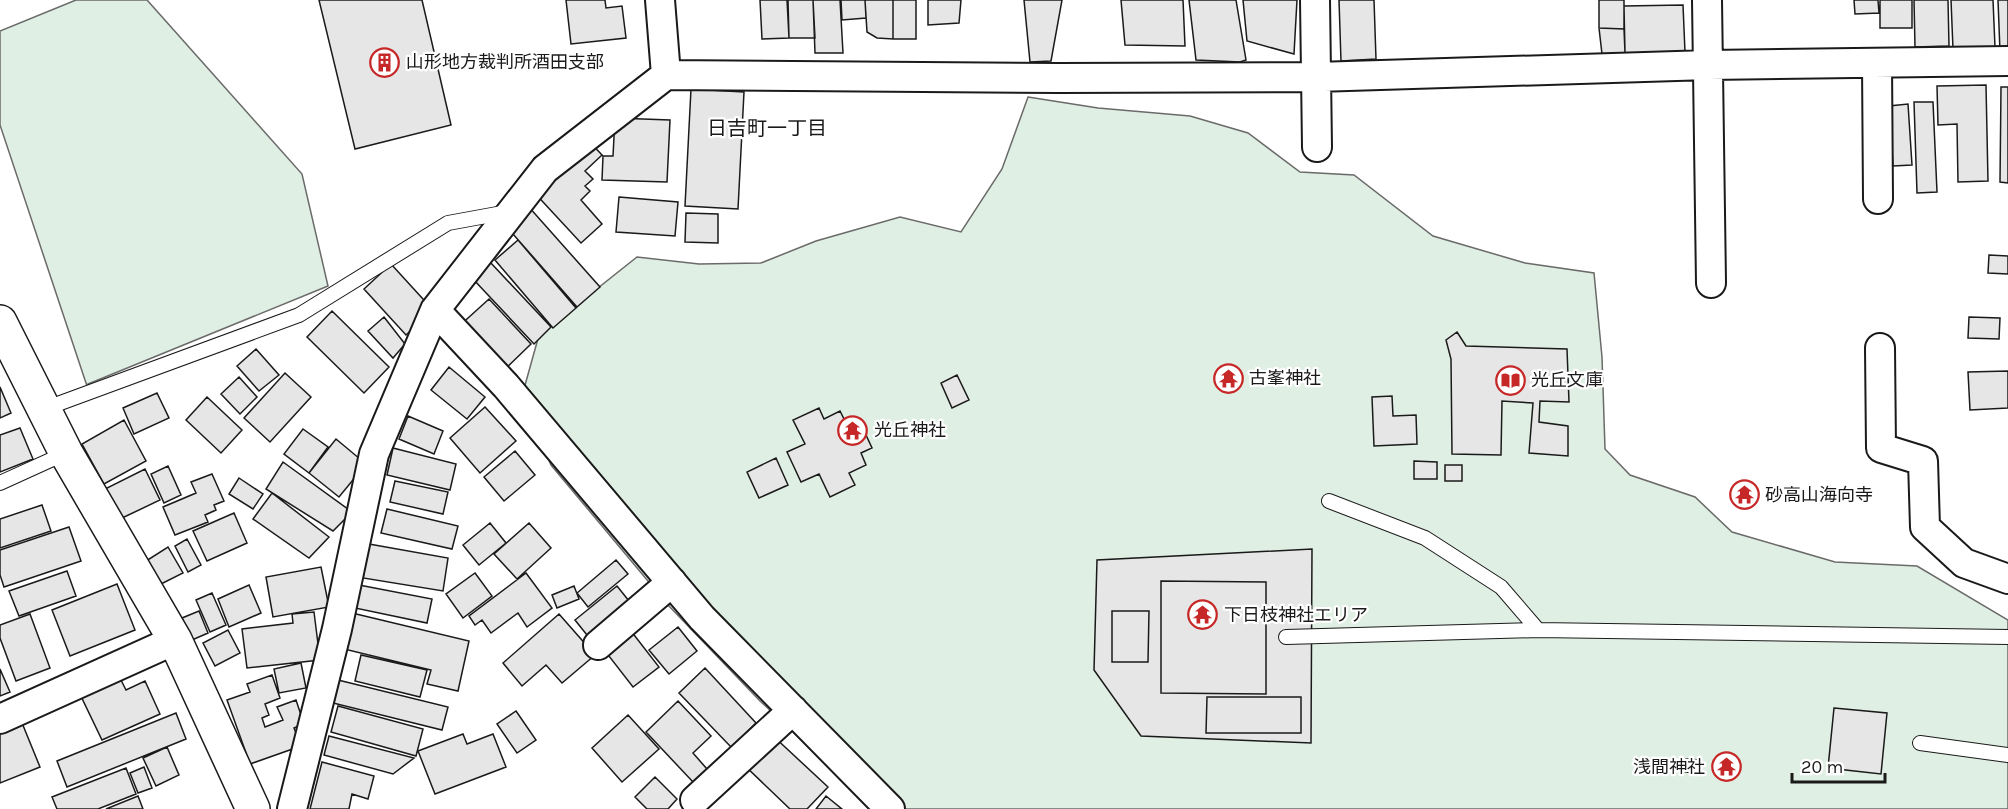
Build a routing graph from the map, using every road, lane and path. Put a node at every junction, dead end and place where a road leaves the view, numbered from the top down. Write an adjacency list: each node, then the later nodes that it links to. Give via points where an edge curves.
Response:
1 (660, 0): 7 (street)
2 (1315, 0): 8 (street)
3 (1707, 0): 6 (street)
4 (2008, 61): 5 (street)
5 (1877, 63): 6 (street); 10 (street)
6 (1709, 65): 8 (street); 12 (street)
7 (666, 75): 8 (street); 11 (street, via 545,169)
8 (1316, 77): 9 (street)
9 (1317, 147)
10 (1878, 199)
11 (511, 212): 13 (street); 16 (lane, via 448,223 298,315)
12 (1711, 283)
13 (435, 310): 21 (street, via 506,386); 33 (street, via 374,454 337,629)
14 (0, 322): 16 (street)
15 (1880, 348): 20 (street, via 1881,448 1923,461 1925,527 1964,564)
16 (44, 409): 17 (street)
17 (66, 453): 18 (lane); 25 (street)
18 (0, 483)
19 (1329, 501): 22 (lane, via 1425,538 1501,587)
20 (2008, 579)
21 (672, 582): 26 (street); 27 (street)
22 (1538, 630): 23 (lane); 24 (lane)
23 (2008, 637)
24 (1286, 638)
25 (175, 640): 28 (street); 32 (street)
26 (598, 645)
27 (793, 710): 31 (street); 34 (street)
28 (0, 719)
29 (1920, 743): 30 (lane)
30 (2008, 755)
31 (695, 800)
32 (254, 809)
33 (292, 809)
34 (890, 809)

